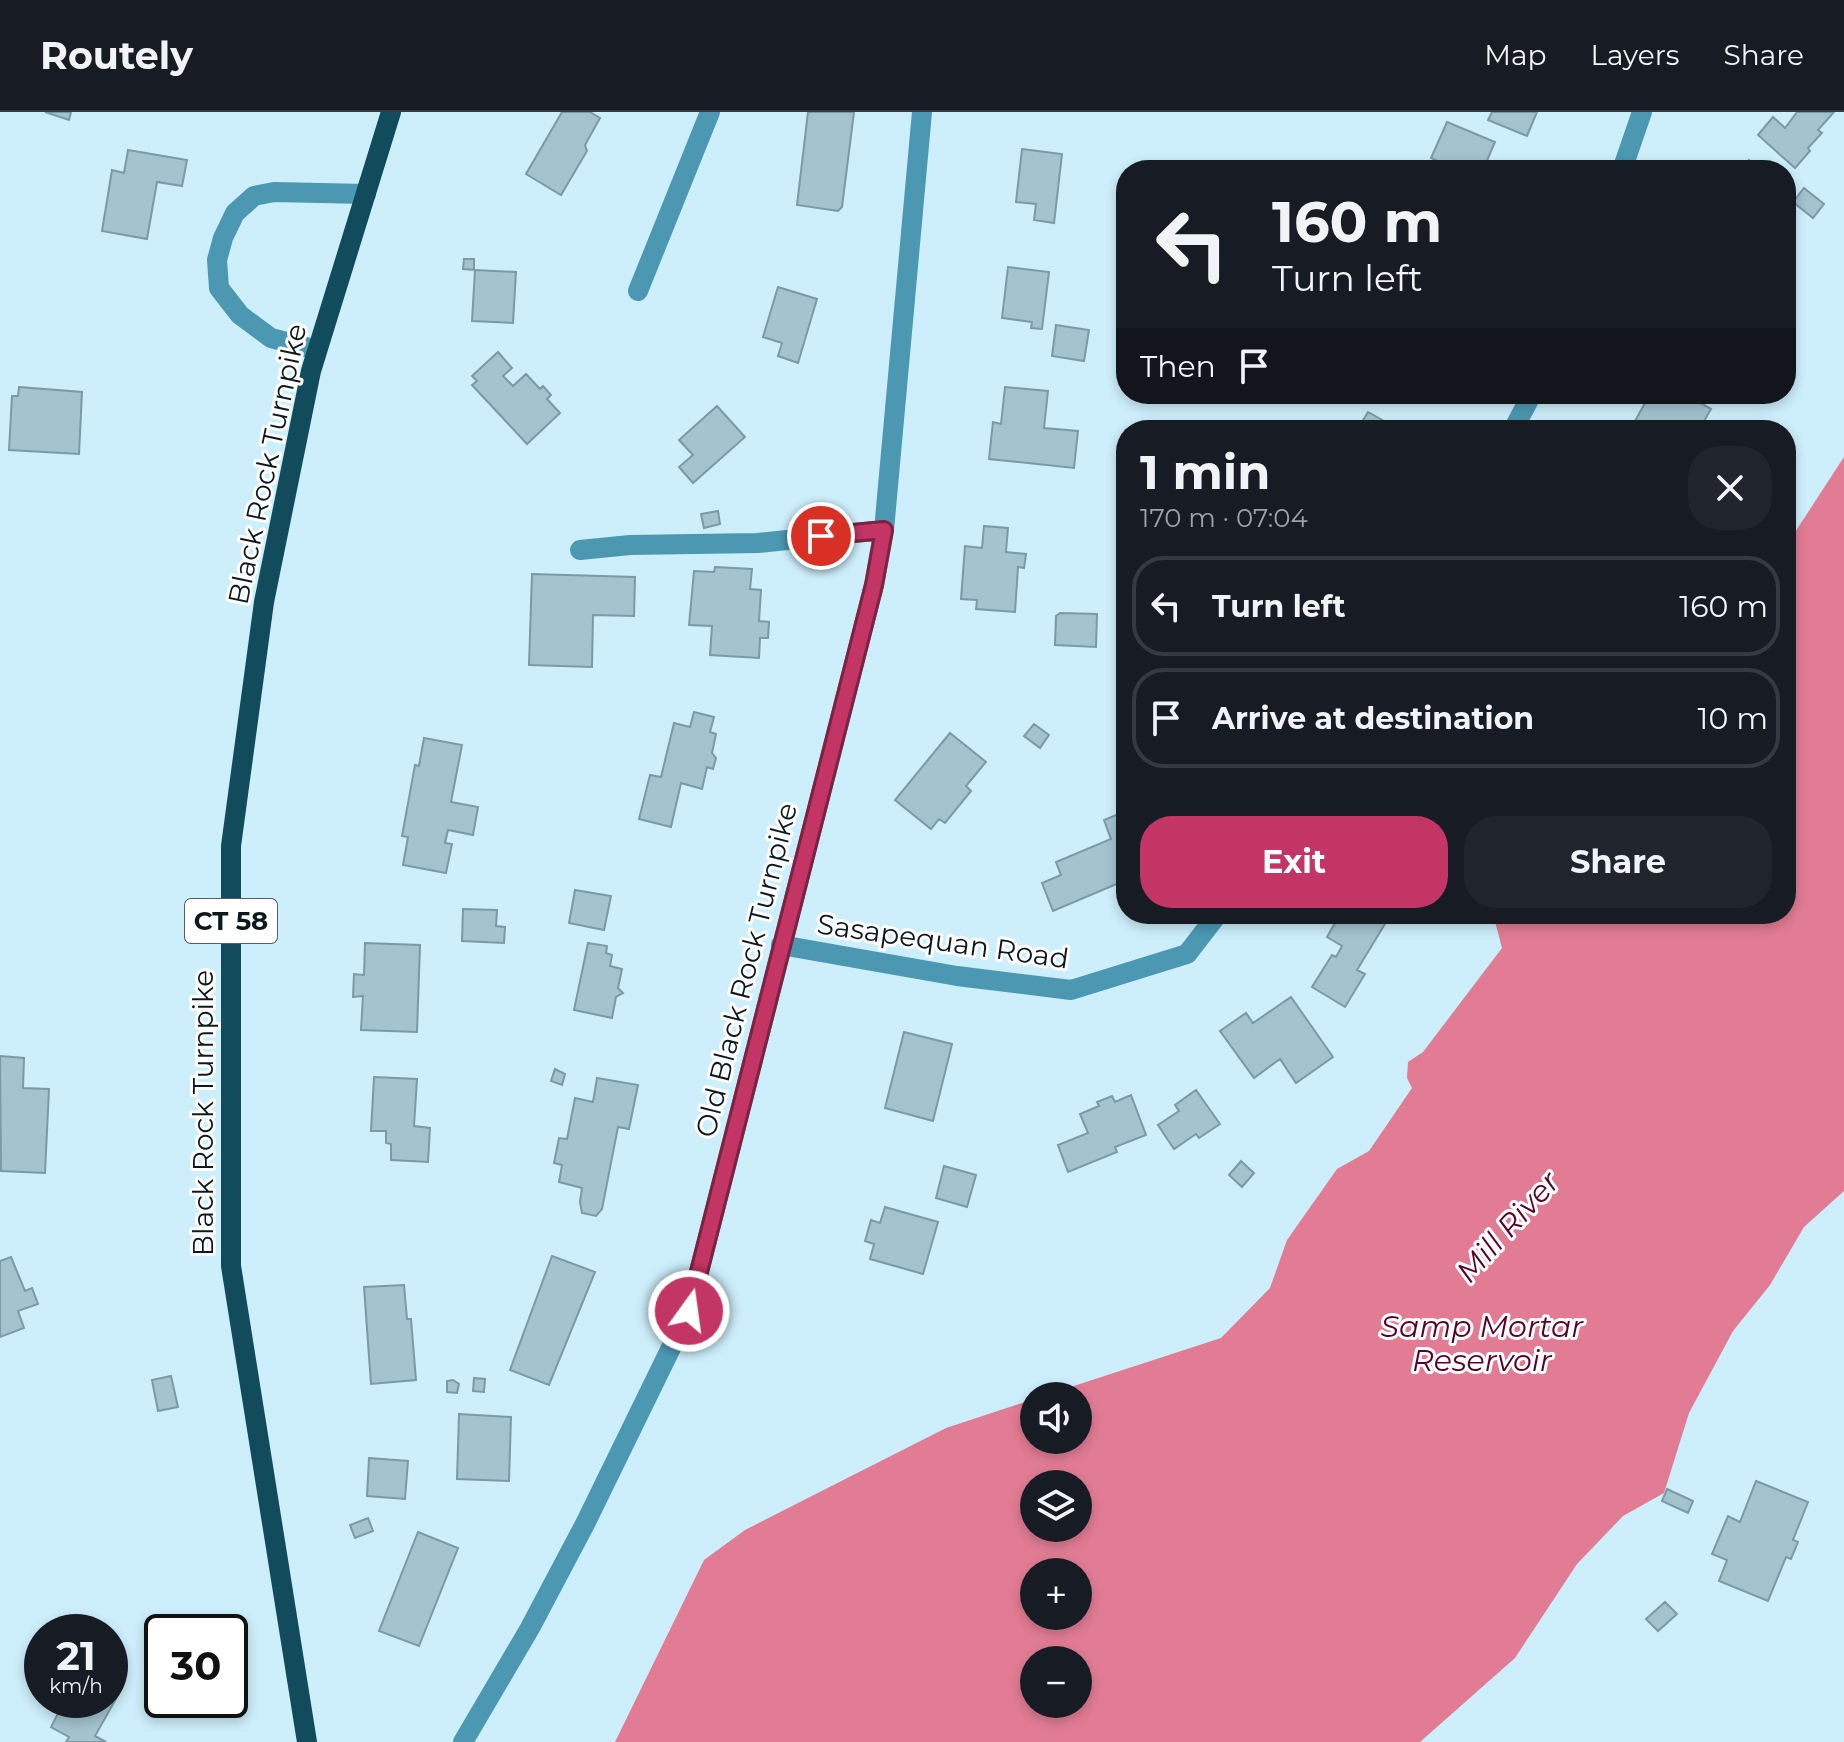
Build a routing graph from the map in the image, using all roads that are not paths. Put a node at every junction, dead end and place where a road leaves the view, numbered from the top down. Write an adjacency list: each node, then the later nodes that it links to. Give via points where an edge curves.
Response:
1 (391, 112): 6 (main road, Black Rock Turnpike / CT 58)
2 (710, 112): 7 (street)
3 (922, 112): 9 (street, Old Black Rock Turnpike)
4 (1642, 112): 5 (street)
5 (1625, 160)
6 (366, 194): 8 (main road, Black Rock Turnpike / CT 58); 8 (street, via 254,196 235,213 223,238 217,260 219,288 240,315 271,338)
7 (638, 291)
8 (317, 350): 13 (main road, Black Rock Turnpike / CT 58, via 264,602 231,861 231,1266)
9 (884, 530): 10 (street, via 758,543); 12 (street, Old Black Rock Turnpike)
10 (580, 550)
11 (1210, 924): 12 (street, Sasapequan Road, via 1187,954 1071,990)
12 (781, 945): 14 (street, Old Black Rock Turnpike, via 689,1311 586,1522)
13 (307, 1742)
14 (463, 1742)

